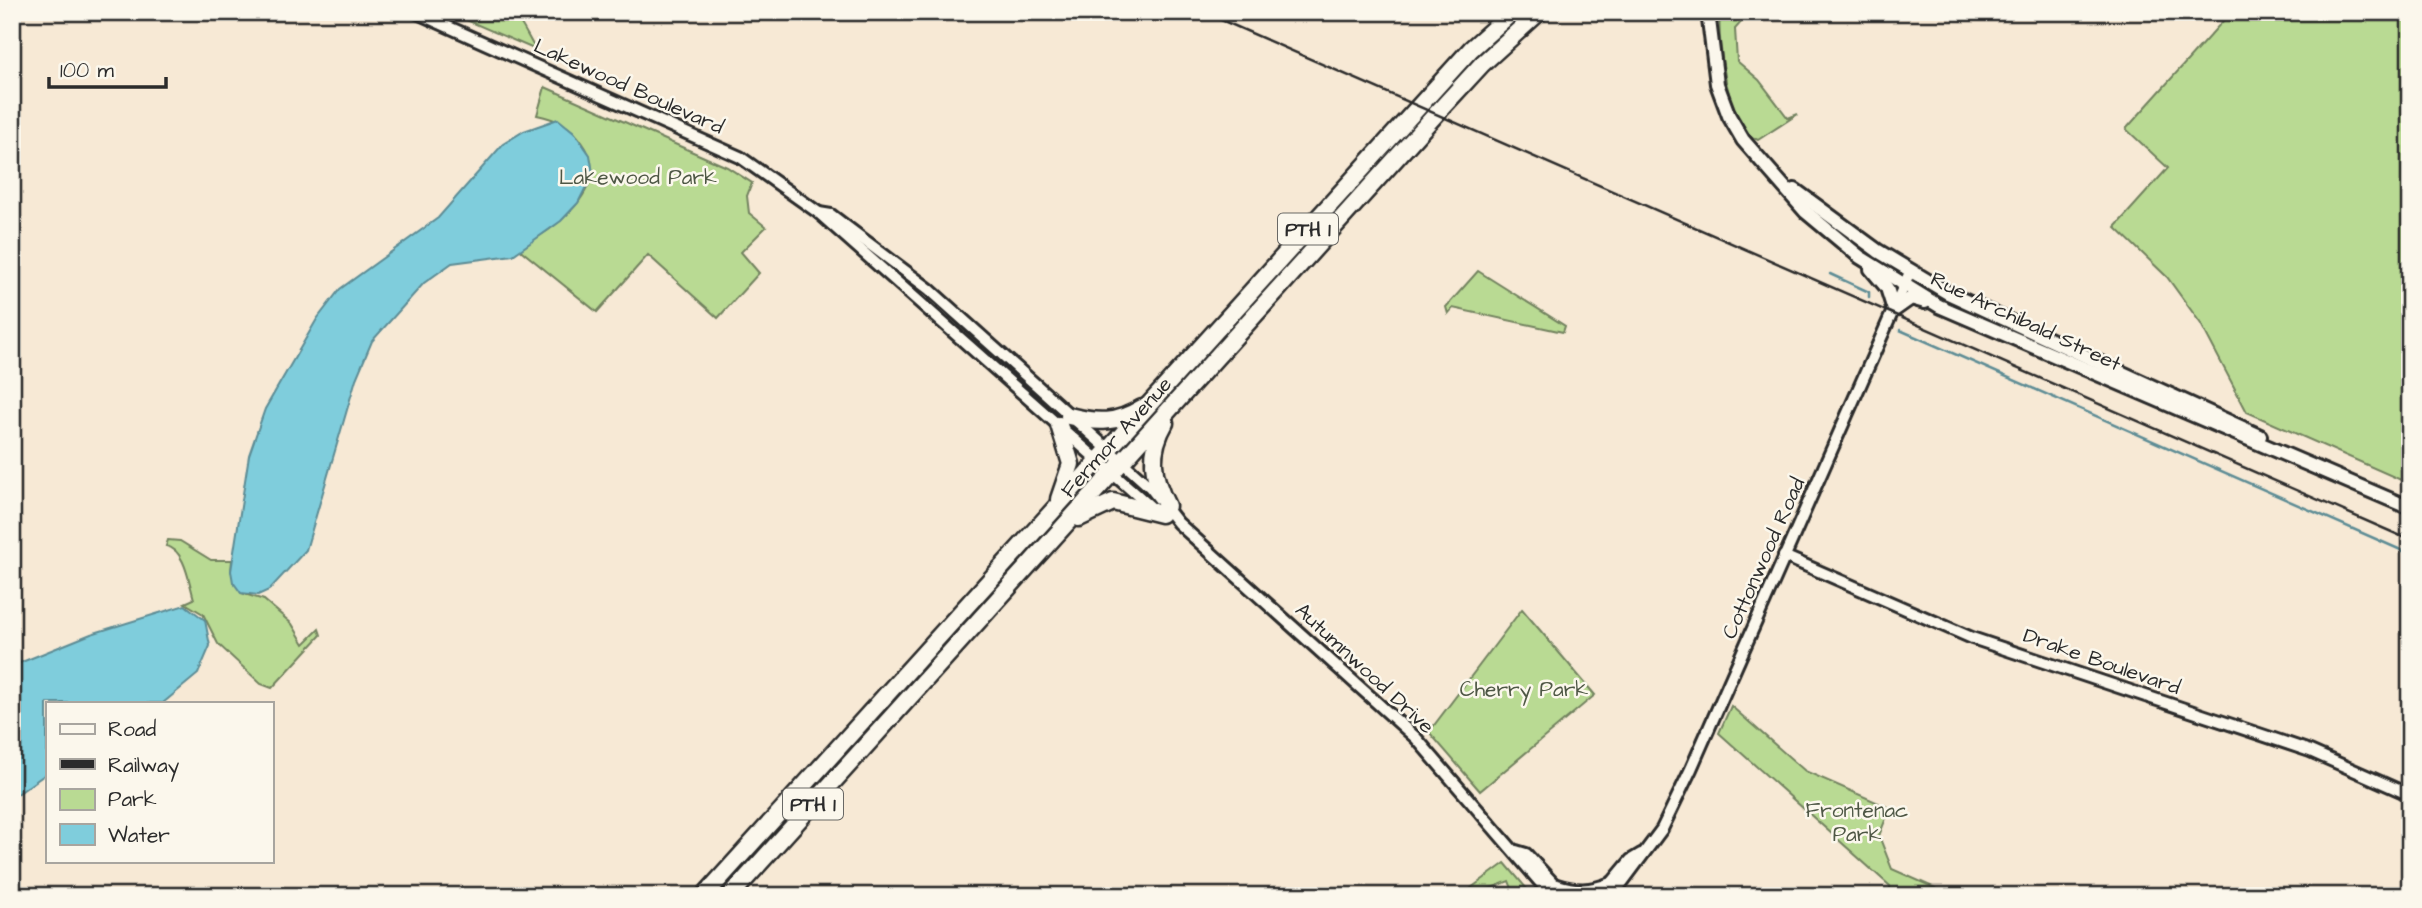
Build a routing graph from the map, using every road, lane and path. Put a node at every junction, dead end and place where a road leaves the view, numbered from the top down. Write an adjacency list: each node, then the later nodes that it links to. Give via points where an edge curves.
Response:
1 (415, 12): 8 (street, Lakewood Boulevard, via 733,153)
2 (1512, 12): 14 (highway, Fermor Avenue / PTH 1, via 1472,49)
3 (1539, 12): 15 (highway, Fermor Avenue / PTH 1, via 1482,64)
4 (1708, 12): 6 (main road, Rue Archibald Street)
5 (1713, 12): 6 (main road, Rue Archibald Street)
6 (1710, 46): 7 (main road, Rue Archibald Street, via 1729,117)
7 (1770, 172): 9 (main road, Rue Archibald Street); 10 (main road, Rue Archibald Street)
8 (819, 213): 16 (street, Lakewood Boulevard); 16 (street, Lakewood Boulevard, via 831,215 920,282)
9 (1860, 257): 11 (main road, Rue Archibald Street); 13 (main road, via 1887,288)
10 (1910, 272): 11 (street, Cottonwood Road); 18 (main road, Rue Archibald Street, via 1985,311 2218,415)
11 (1904, 285): 12 (main road, Rue Archibald Street); 13 (street, Cottonwood Road)
12 (1939, 306): 13 (main road, via 1910,299); 18 (main road, Rue Archibald Street)
13 (1894, 310): 24 (street, Cottonwood Road)
14 (1153, 402): 16 (highway, via 1107,423); 17 (highway, Fermor Avenue / PTH 1)
15 (1175, 403): 19 (highway, Fermor Avenue / PTH 1); 21 (highway, via 1157,436 1152,462)
16 (1064, 421): 17 (street, Lakewood Boulevard); 22 (highway, via 1071,464)
17 (1104, 457): 19 (street, Autumnwood Drive); 22 (highway, Fermor Avenue / PTH 1)
18 (2296, 458): 20 (main road, Rue Archibald Street)
19 (1117, 468): 21 (street, Autumnwood Drive); 23 (highway, Fermor Avenue / PTH 1)
20 (2410, 508)
21 (1164, 510): 23 (highway, via 1113,502); 28 (street, Autumnwood Drive, via 1416,738 1516,851 1526,854)
22 (1053, 514): 29 (highway, Fermor Avenue / PTH 1)
23 (1062, 528): 30 (highway, Fermor Avenue / PTH 1)
24 (1784, 556): 25 (street, Drake Boulevard, via 1972,638 2310,751); 26 (street, Cottonwood Road, via 1682,788 1662,829)
25 (2410, 795)
26 (1641, 854): 27 (street, Cottonwood Road); 33 (street, Cottonwood Road)
27 (1611, 883): 28 (street, via 1593,891); 32 (street, Cottonwood Road)
28 (1552, 892): 31 (street, Autumnwood Drive)
29 (704, 896)
30 (730, 896)
31 (1565, 896)
32 (1601, 896)
33 (1612, 896)

